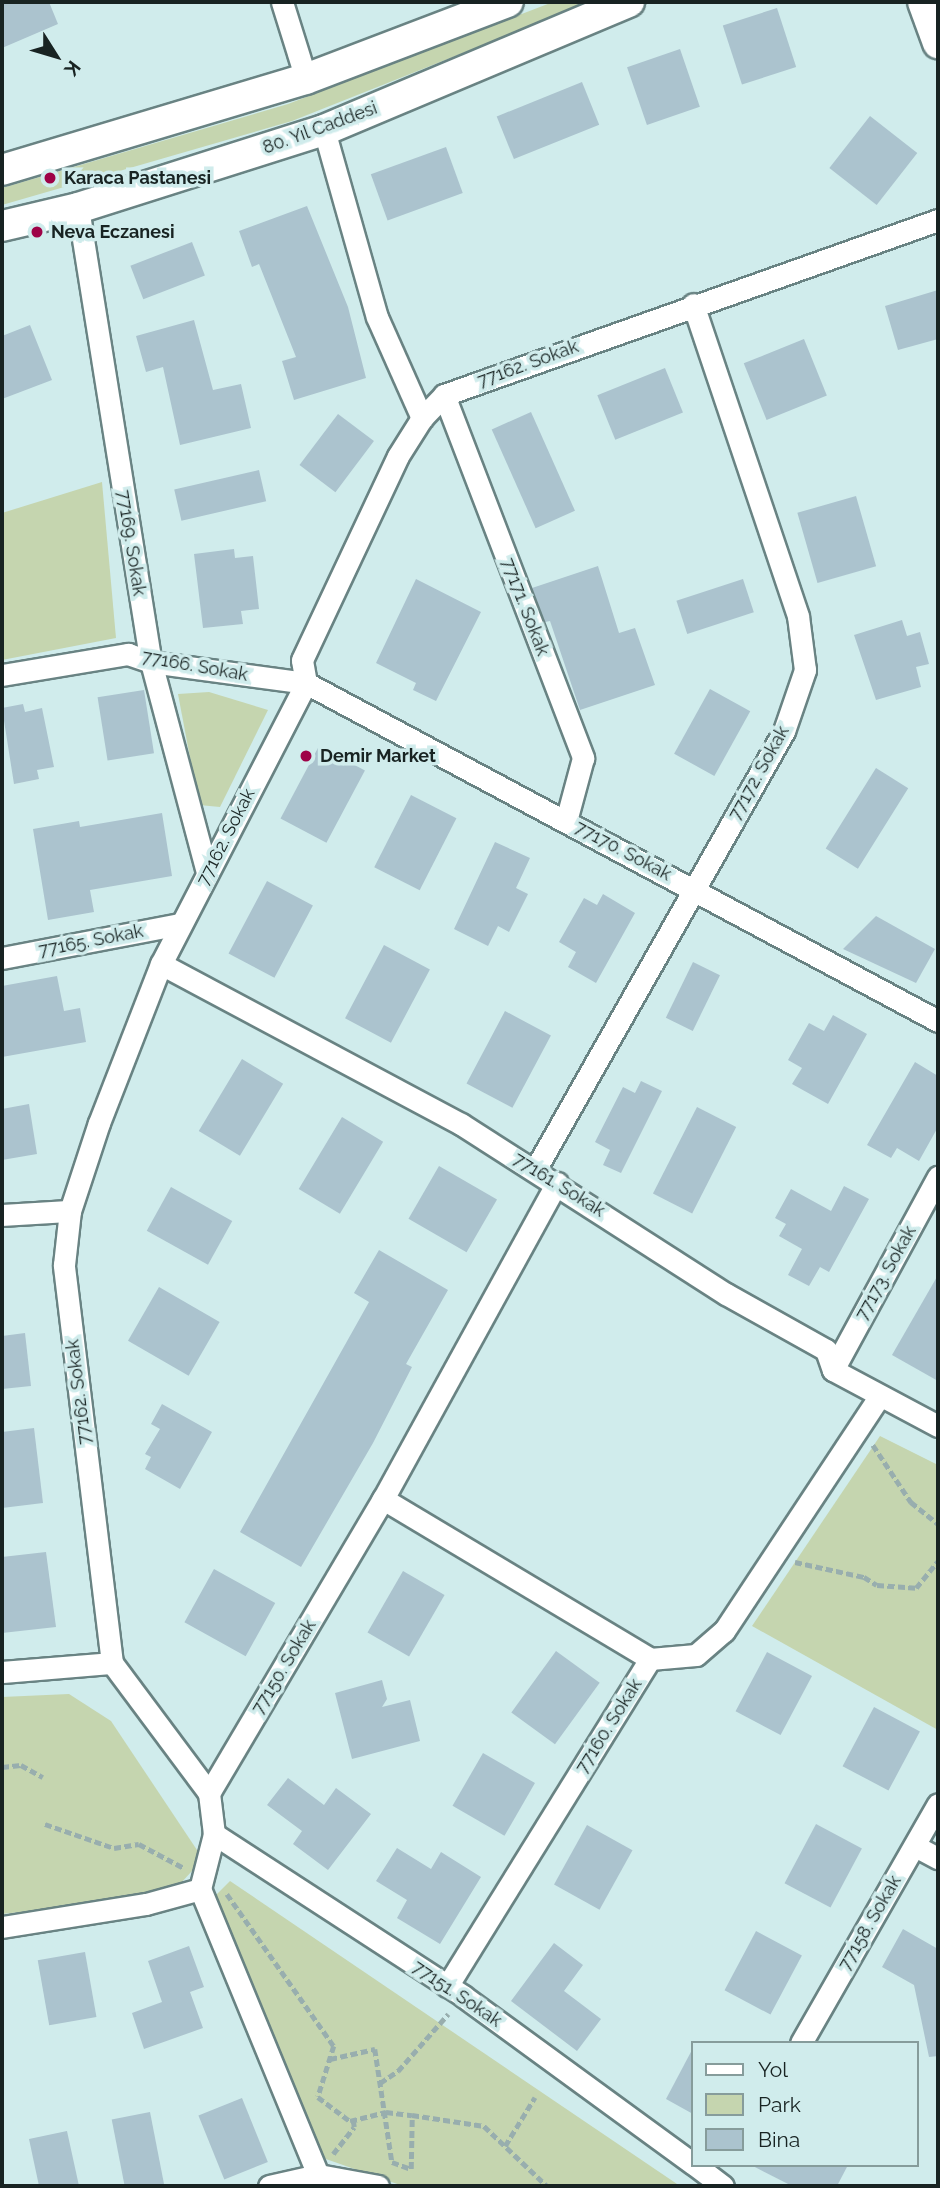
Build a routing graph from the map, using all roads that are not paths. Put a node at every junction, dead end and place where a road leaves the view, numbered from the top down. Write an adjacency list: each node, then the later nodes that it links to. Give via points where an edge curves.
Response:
1 (282, 2): 6 (street)
2 (508, 2): 6 (main road)
3 (629, 2): 7 (main road, 80. Yıl Caddesi)
4 (923, 2): 5 (main road)
5 (938, 43)
6 (306, 79): 8 (main road)
7 (324, 130): 9 (main road, 80. Yıl Caddesi); 14 (street, via 377,317)
8 (2, 170)
9 (78, 208): 11 (main road, 80. Yıl Caddesi); 15 (street, 77169. Sokak)
10 (938, 220): 12 (street, 77162. Sokak)
11 (2, 226)
12 (693, 304): 13 (street, 77162. Sokak); 20 (street, 77172. Sokak, via 798,616 805,670 784,731)
13 (444, 395): 14 (street, 77162. Sokak); 18 (street, 77171. Sokak, via 583,758)
14 (422, 418): 17 (street, 77162. Sokak, via 398,456 302,660)
15 (151, 662): 16 (street, 77166. Sokak, via 128,653); 17 (street, 77166. Sokak); 19 (street, 77169. Sokak)
16 (2, 675)
17 (306, 683): 18 (street, 77170. Sokak); 19 (street, 77162. Sokak)
18 (566, 821): 20 (street, 77170. Sokak)
19 (207, 873): 21 (street, 77162. Sokak)
20 (693, 889): 24 (street, 77170. Sokak); 25 (street, 77172. Sokak)
21 (181, 924): 22 (street, 77165. Sokak); 23 (street, 77162. Sokak)
22 (2, 958)
23 (161, 964): 25 (street, 77161. Sokak, via 461,1124); 28 (street, 77162. Sokak)
24 (938, 1021)
25 (535, 1170): 27 (street, 77161. Sokak)
26 (938, 1177): 30 (street, 77173. Sokak)
27 (557, 1182): 30 (street, 77161. Sokak, via 726,1294 826,1350); 33 (street, 77150. Sokak)
28 (70, 1211): 29 (street); 35 (street, 77162. Sokak, via 64,1265)
29 (2, 1215)
30 (833, 1370): 31 (street, 77161. Sokak)
31 (879, 1397): 32 (street, 77161. Sokak); 34 (street, via 724,1631 696,1655)
32 (938, 1426)
33 (383, 1499): 34 (street, 77160. Sokak); 37 (street, 77150. Sokak)
34 (650, 1659): 44 (street, 77160. Sokak)
35 (112, 1663): 36 (street); 37 (street, 77162. Sokak)
36 (2, 1672)
37 (209, 1793): 39 (street)
38 (938, 1804): 40 (street, 77158. Sokak)
39 (214, 1834): 42 (street); 44 (street, 77151. Sokak)
40 (915, 1846): 41 (street); 45 (street, 77158. Sokak)
41 (938, 1858)
42 (200, 1889): 43 (street, via 146,1904); 48 (street)
43 (2, 1927)
44 (447, 1986): 46 (street, 77151. Sokak)
45 (802, 2041)
46 (692, 2164)
47 (698, 2167): 49 (street, 77151. Sokak)
48 (318, 2175): 50 (street); 51 (street)
49 (723, 2180)
50 (369, 2185)
51 (269, 2186)

